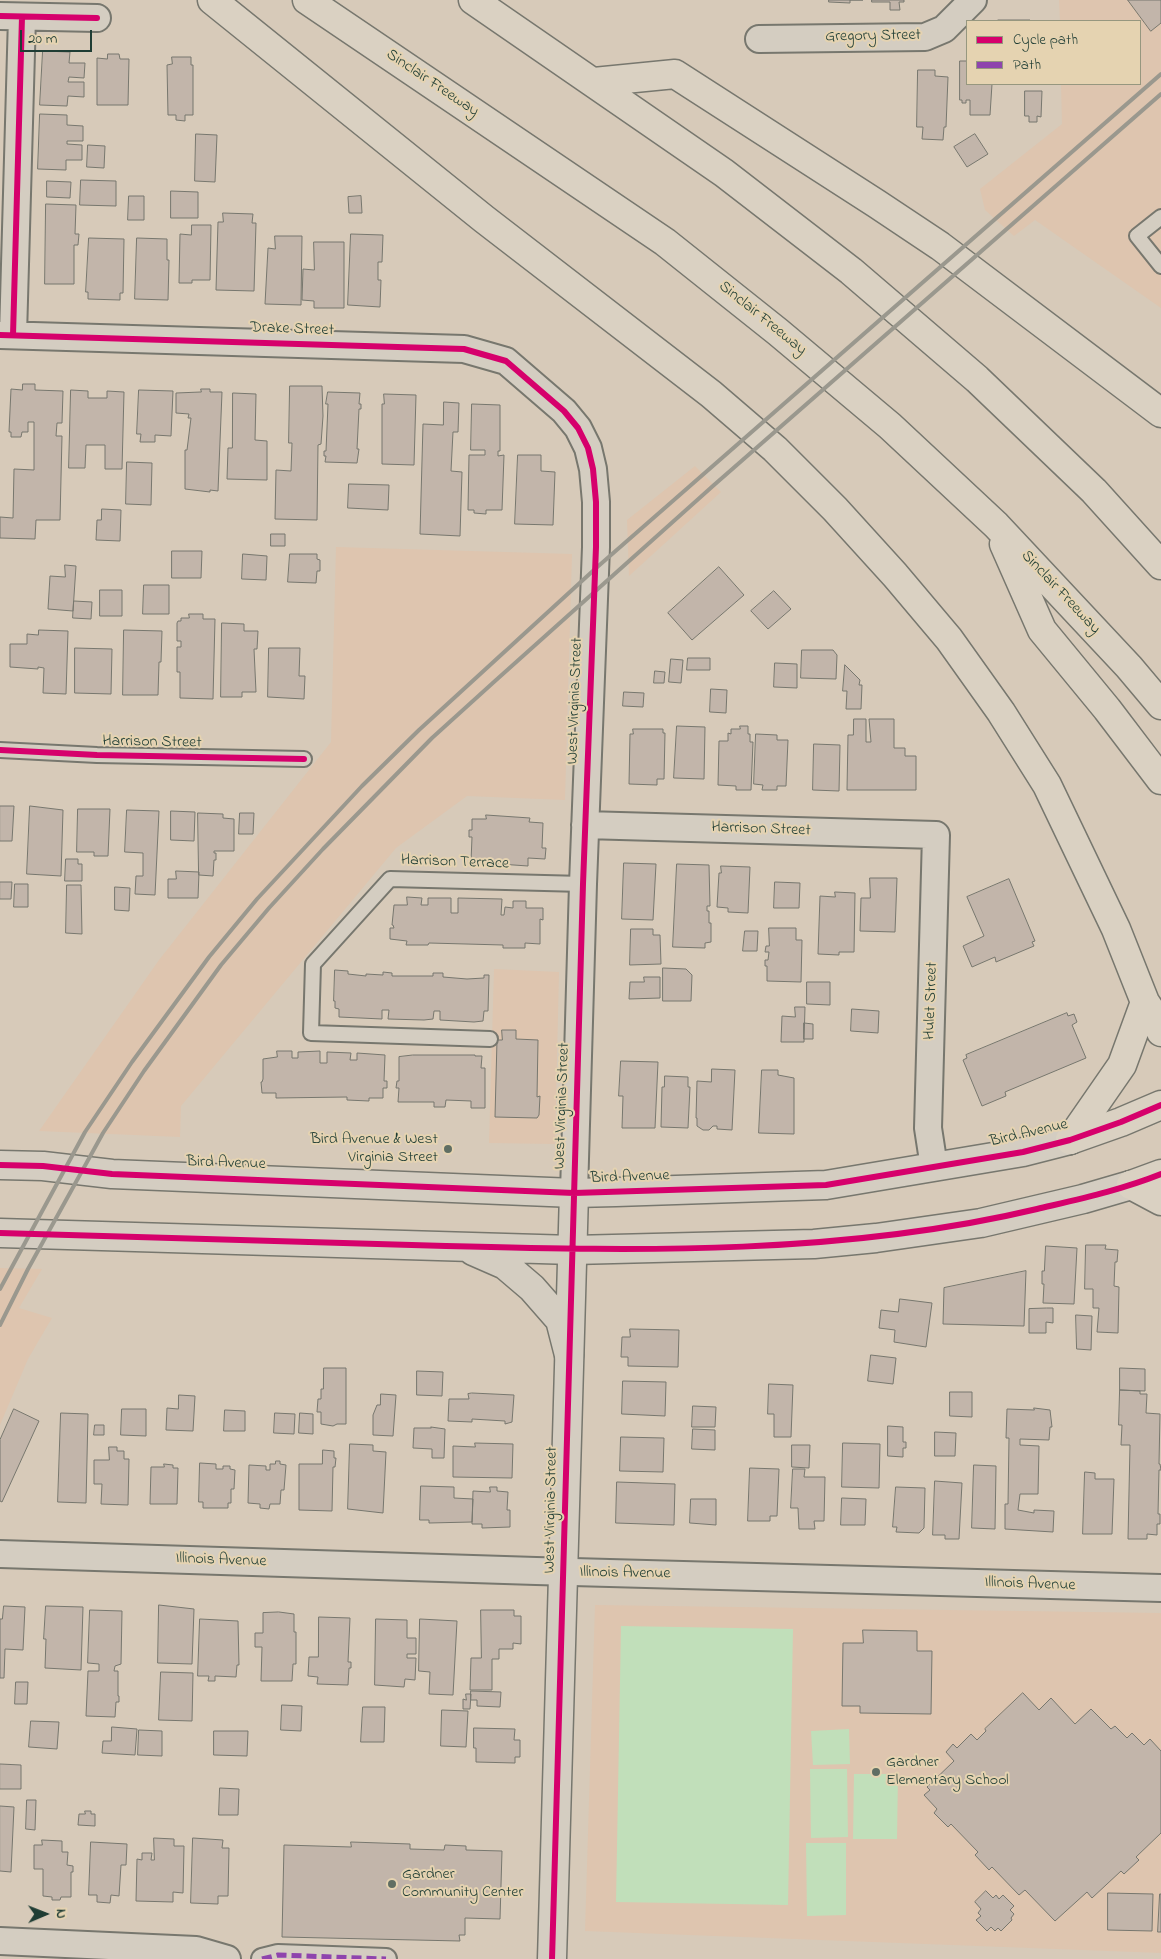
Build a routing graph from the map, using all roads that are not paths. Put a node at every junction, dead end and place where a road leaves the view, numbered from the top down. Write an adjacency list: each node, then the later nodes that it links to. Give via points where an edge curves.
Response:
1 (212, 0): 23 (main road, via 484,219 711,394 775,449 835,509 949,639 1037,769 1101,896)
2 (307, 0): 14 (main road, Sinclair Freeway, via 665,242 890,426)
3 (474, 0): 8 (main road)
4 (974, 0): 7 (street, Gregory Street, via 944,29 925,37)
5 (11, 16): 6 (street); 11 (street)
6 (98, 18)
7 (759, 39)
8 (594, 82): 13 (main road, via 675,74 940,246); 15 (main road, via 732,179 851,271 977,379 1094,491)
9 (1161, 218): 10 (lane, via 1137,236)
10 (1161, 266)
11 (6, 335): 12 (street, Drake Street, via 464,349 506,361)
12 (564, 411): 20 (street, West Virginia Street, via 588,448 596,502)
13 (1161, 413)
14 (996, 525): 16 (main road, Sinclair Freeway); 19 (main road, via 1042,630)
15 (1161, 565)
16 (1161, 704)
17 (0, 750): 18 (lane, Harrison Street)
18 (304, 759)
19 (1161, 780)
20 (585, 825): 21 (street, Harrison Street); 22 (street, West Virginia Street)
21 (936, 835): 29 (street, Hulet Street, via 928,1128)
22 (583, 884): 25 (lane, Harrison Terrace, via 390,879 313,964 311,1033); 32 (street, West Virginia Street)
23 (1145, 1002): 24 (main road); 27 (main road, via 1122,1065)
24 (1161, 1032)
25 (490, 1038)
26 (1161, 1105): 27 (main road, Bird Avenue)
27 (1070, 1140): 29 (main road, Bird Avenue, via 1023,1152)
28 (0, 1165): 32 (main road, Bird Avenue, via 112,1174)
29 (934, 1167): 32 (main road, Bird Avenue, via 826,1185)
30 (1161, 1174): 31 (main road)
31 (1132, 1185): 33 (main road); 36 (main road, via 981,1222 876,1238 814,1244)
32 (574, 1193): 36 (main road, West Virginia Street)
33 (1161, 1200)
34 (0, 1233): 35 (main road)
35 (463, 1246): 36 (main road); 37 (main road, via 505,1265 532,1288 560,1320)
36 (573, 1250): 37 (main road, West Virginia Street)
37 (569, 1355): 39 (main road, West Virginia Street)
38 (0, 1554): 39 (street, Illinois Avenue)
39 (564, 1572): 40 (street, Illinois Avenue); 45 (main road, West Virginia Street)
40 (1161, 1588)
41 (12, 1947): 42 (street, via 196,1950)
42 (227, 1959)
43 (262, 1959): 44 (street, via 278,1955)
44 (386, 1959)
45 (552, 1959)

